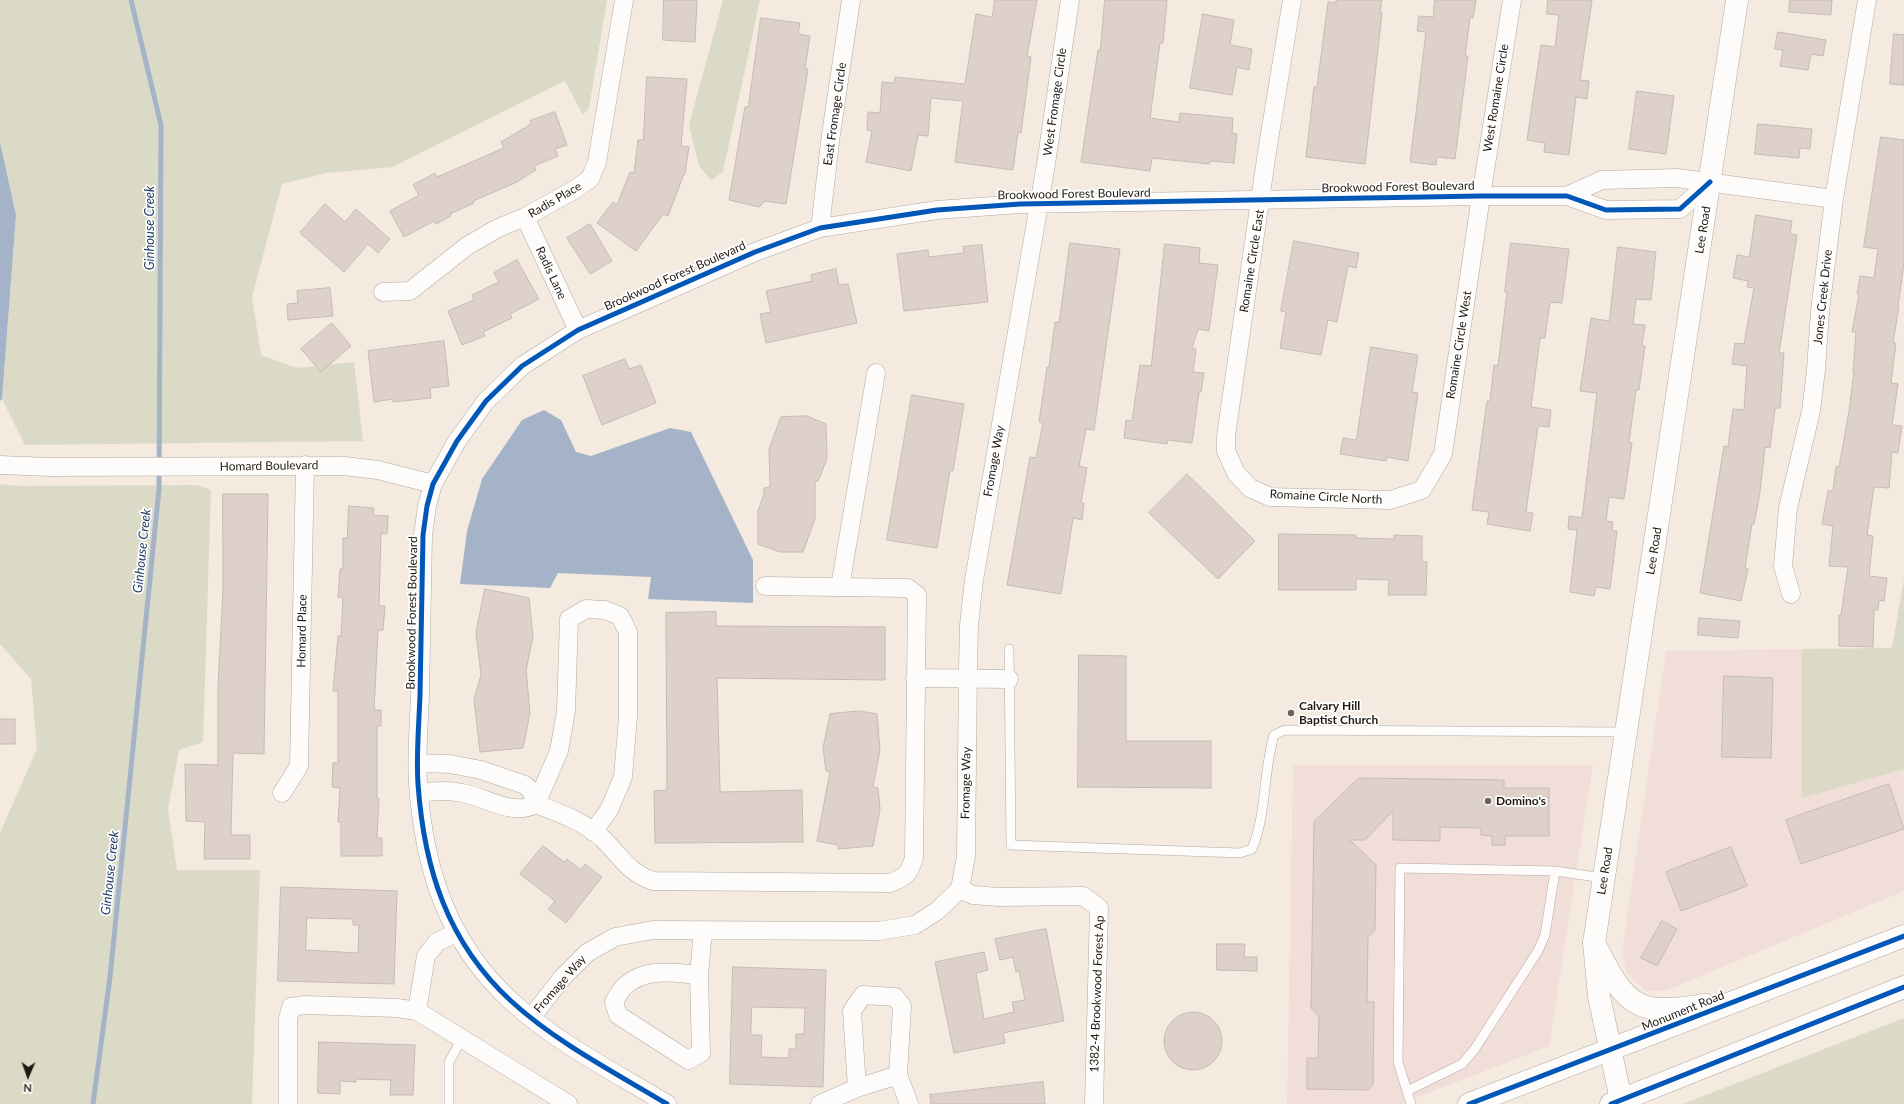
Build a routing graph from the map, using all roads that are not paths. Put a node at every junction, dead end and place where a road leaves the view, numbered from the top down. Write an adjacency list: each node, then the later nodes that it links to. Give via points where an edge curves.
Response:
1 (624, 0): 14 (street, Radis Place, via 597,162 590,179)
2 (851, 0): 15 (street, East Fromage Circle)
3 (1070, 0): 13 (street, West Fromage Circle)
4 (1292, 0): 12 (street, Romaine Circle East)
5 (1512, 0): 9 (street, West Romaine Circle)
6 (1737, 0): 8 (street, Lee Road)
7 (1867, 0): 11 (street, Jones Creek Drive)
8 (1710, 182): 10 (street, Brookwood Forest Boulevard, via 1677,178 1602,180); 10 (street, Brookwood Forest Boulevard, via 1680,209 1606,210); 11 (street, Brookwood Forest Boulevard); 31 (street, Lee Road)
9 (1481, 196): 10 (street, Brookwood Forest Boulevard); 12 (street, Brookwood Forest Boulevard); 23 (street, Romaine Circle West, via 1443,454)
10 (1568, 196)
11 (1834, 199): 26 (street, Jones Creek Drive, via 1811,411 1788,508 1783,566)
12 (1261, 200): 13 (street, Brookwood Forest Boulevard); 19 (street, Romaine Circle East, via 1227,428)
13 (1038, 204): 15 (street, Brookwood Forest Boulevard, via 937,210); 29 (street, Fromage Way, via 974,580 969,625)
14 (525, 217): 16 (street, Radis Place, via 498,228 467,246 410,291); 17 (street, Radis Lane)
15 (820, 228): 17 (street, Brookwood Forest Boulevard, via 755,252)
16 (382, 292)
17 (578, 330): 22 (street, Brookwood Forest Boulevard, via 522,366 486,401 457,441)
18 (876, 373): 25 (street)
19 (1226, 451): 23 (street, Romaine Circle North, via 1236,473 1250,488 1270,496 1390,500)
20 (305, 464): 21 (street, Homard Boulevard, via 169,467); 22 (street, Homard Boulevard, via 378,470); 34 (street, Homard Place, via 299,766)
21 (3, 466)
22 (433, 484): 32 (street, Brookwood Forest Boulevard, via 423,535)
23 (1422, 490)
24 (765, 586): 25 (street)
25 (840, 587): 28 (street, via 908,588 917,595)
26 (1791, 594)
27 (1009, 649): 30 (lane)
28 (915, 678): 29 (street); 38 (street, via 914,858 910,871 903,879 890,883 653,881 639,876)
29 (968, 678): 30 (street); 41 (street, Fromage Way, via 966,856)
30 (1009, 679): 31 (lane, via 1011,845 1240,853 1252,849 1260,830 1272,742 1274,735 1285,730)
31 (1626, 732): 40 (street, Lee Road)
32 (418, 763): 33 (street, via 450,764); 35 (street, Brookwood Forest Boulevard)
33 (491, 773): 36 (street); 37 (street, via 524,785 532,792)
34 (282, 793)
35 (419, 793): 36 (street, via 460,792); 43 (street, Brookwood Forest Boulevard, via 423,835 432,875)
36 (484, 798): 37 (street, via 517,809)
37 (536, 804): 38 (street, via 578,821); 38 (street, via 560,744 566,711 569,619 586,609 606,610 620,616 628,632 628,717 623,778 609,810)
38 (593, 832)
39 (1555, 871): 40 (lane); 55 (lane, via 1543,940 1474,1050 1462,1064); 55 (lane, via 1400,868 1398,1062)
40 (1604, 878): 45 (street, Lee Road)
41 (960, 889): 42 (street, Fromage Way, via 937,912 915,925 901,928 879,931); 63 (street, 1382-4 Brookwood Forest Ap, via 973,895 999,897 1083,896 1099,908)
42 (703, 930): 46 (street); 50 (street, Fromage Way, via 653,930 615,937 587,953 562,978)
43 (456, 933): 49 (street, via 437,942 426,956); 50 (street, Brookwood Forest Boulevard, via 477,963 509,1000)
44 (1904, 936): 48 (street, Monument Road)
45 (1594, 943): 48 (street, via 1619,988 1632,1000 1650,1008 1676,1008); 52 (street, Lee Road, via 1599,996)
46 (699, 975): 46 (street, via 701,1053 688,1060 618,1015 614,1002 624,987 643,975 663,972)
47 (1904, 987): 56 (street)
48 (1735, 1001): 52 (street, Monument Road)
49 (416, 1011): 51 (street); 58 (street, via 305,1004 291,1007 288,1019)
50 (531, 1018): 60 (street, Brookwood Forest Boulevard, via 562,1041)
51 (462, 1039): 57 (street); 59 (lane, via 449,1062)
52 (1610, 1051): 56 (street, Lee Road); 65 (street, Monument Road)
53 (898, 1075): 54 (street); 54 (street, via 902,1006 895,997 863,995 852,1011); 62 (street)
54 (857, 1088): 61 (street)
55 (1407, 1090): 64 (lane)
56 (1616, 1102)
57 (562, 1103)
58 (288, 1104)
59 (449, 1104)
60 (667, 1104)
61 (820, 1104)
62 (909, 1104)
63 (1094, 1104)
64 (1412, 1104)
65 (1469, 1104)

